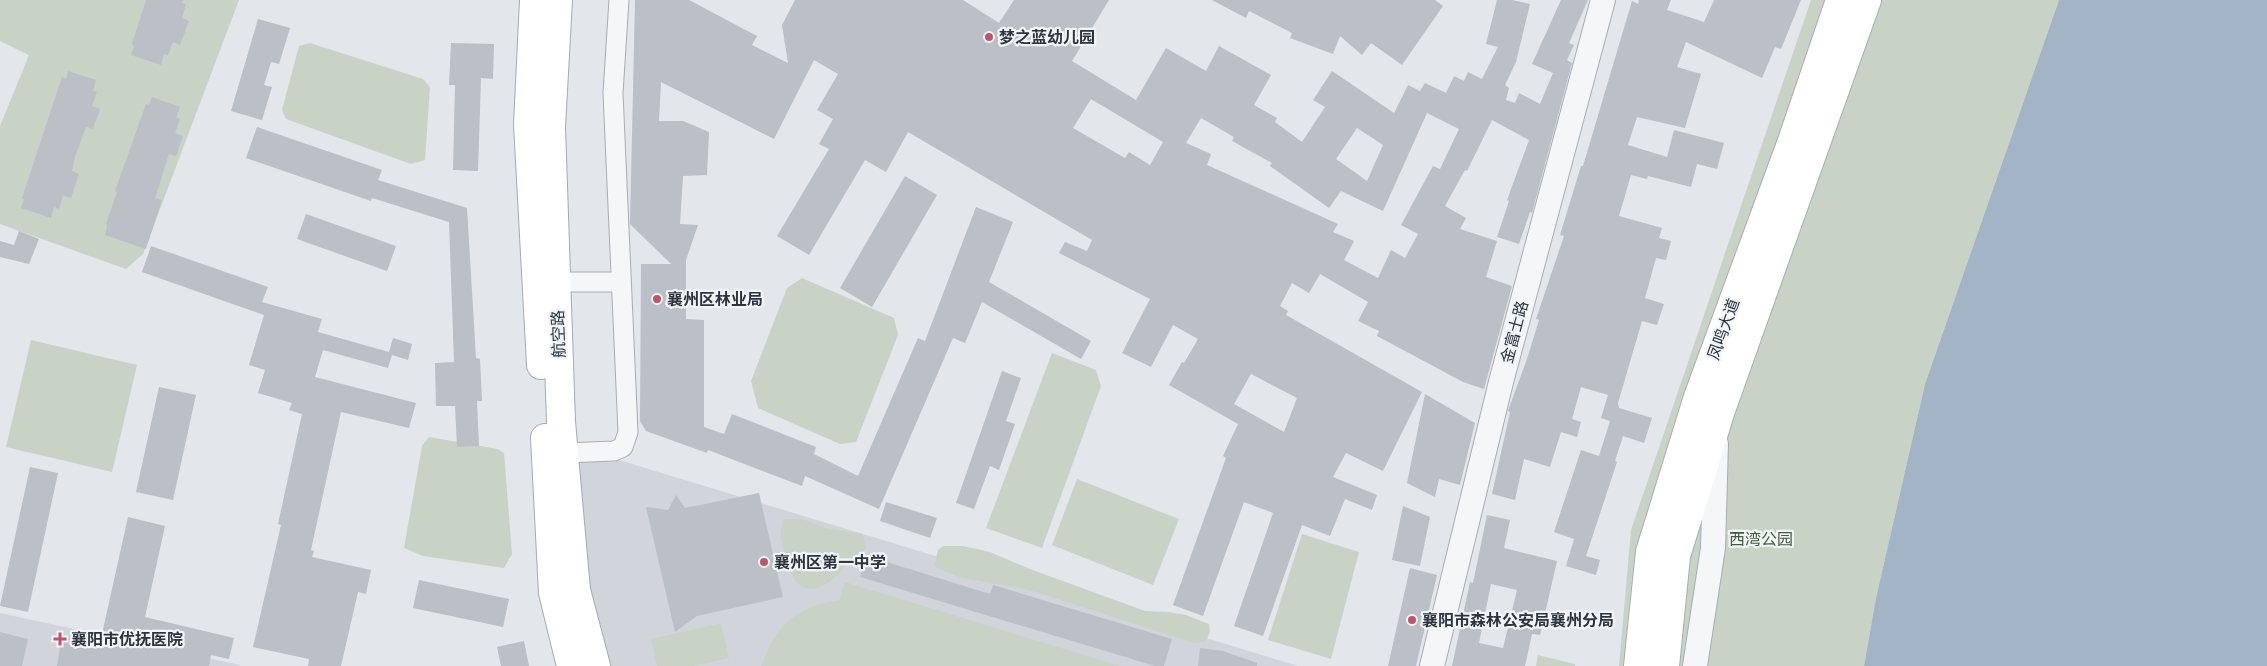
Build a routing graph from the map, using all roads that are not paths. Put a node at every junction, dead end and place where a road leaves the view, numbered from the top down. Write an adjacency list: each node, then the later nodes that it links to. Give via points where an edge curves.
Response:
1 (534, 0): 11 (main road, 航空路, via 528,124 553,593)
2 (558, 0): 7 (main road, 航空路, via 551,127)
3 (619, 0): 8 (street, via 613,93)
4 (1603, 0): 13 (street, 金富士路, via 1500,382)
5 (1840, 0): 14 (main road, 凤鸣大道, via 1698,397 1650,552)
6 (1867, 0): 9 (main road, 凤鸣大道)
7 (556, 282): 8 (street); 10 (main road, 航空路)
8 (621, 282): 10 (street, via 628,432 623,447 614,451)
9 (1717, 424): 15 (main road, 凤鸣大道, via 1676,556); 16 (street, via 1712,548)
10 (564, 453): 12 (main road, 航空路, via 576,590)
11 (571, 666)
12 (596, 666)
13 (1432, 666)
14 (1638, 666)
15 (1664, 666)
16 (1695, 666)

